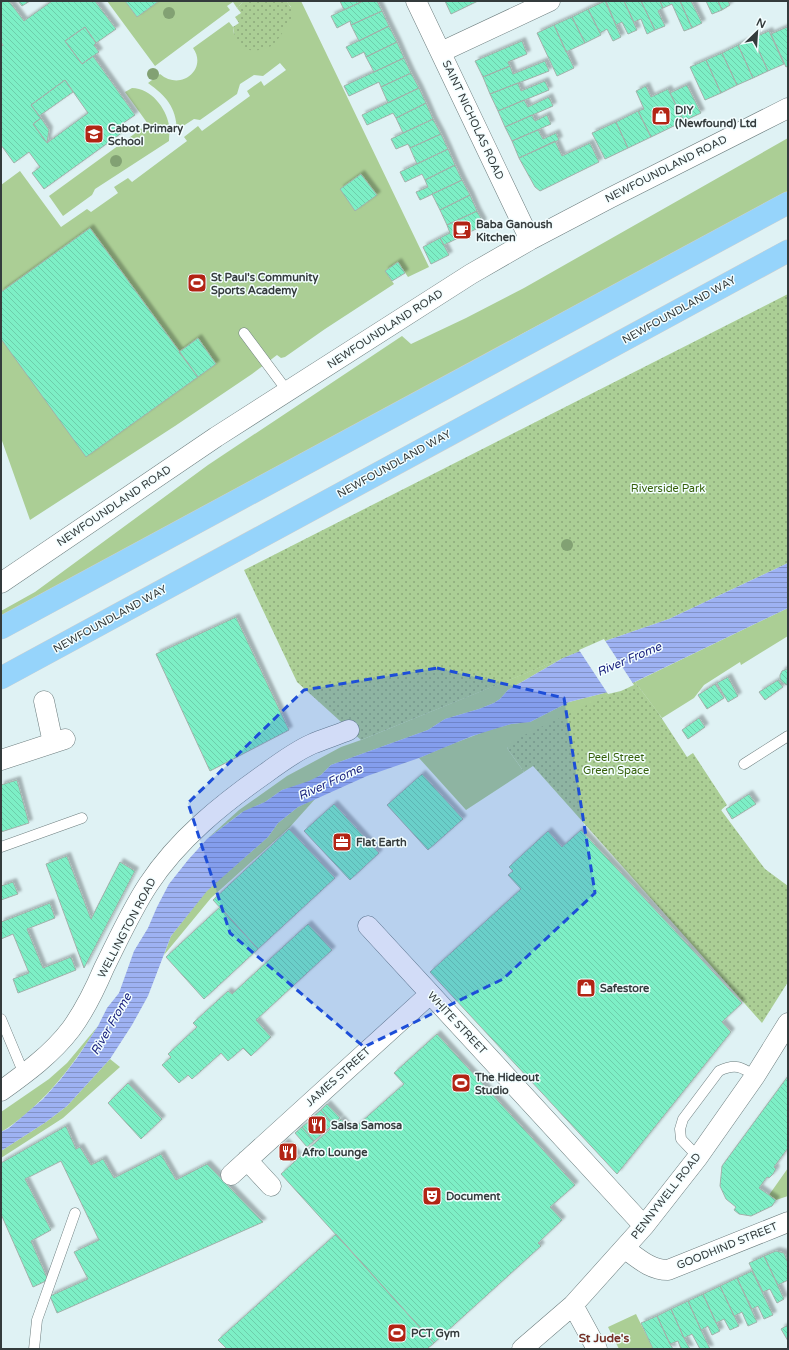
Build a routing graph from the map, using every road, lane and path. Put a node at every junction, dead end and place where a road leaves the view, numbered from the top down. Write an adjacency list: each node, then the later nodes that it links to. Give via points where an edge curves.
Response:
1 (416, 1): 3 (street, SAINT NICHOLAS ROAD)
2 (550, 1): 3 (street)
3 (441, 52): 6 (street, SAINT NICHOLAS ROAD)
4 (788, 108): 6 (street, NEWFOUNDLAND ROAD)
5 (788, 203): 11 (highway)
6 (530, 240): 9 (street, NEWFOUNDLAND ROAD, via 465,278)
7 (788, 250): 12 (highway, NEWFOUNDLAND WAY)
8 (244, 332): 9 (lane)
9 (288, 392): 10 (street, NEWFOUNDLAND ROAD, via 216,437)
10 (1, 583)
11 (1, 628)
12 (1, 678)
13 (44, 701): 16 (street, via 59,741)
14 (349, 730): 24 (street, WELLINGTON ROAD, via 312,744 288,757 226,802 180,844 148,885 92,994 71,1029 47,1055)
15 (788, 736): 17 (lane)
16 (1, 760)
17 (744, 764)
18 (82, 818): 19 (lane)
19 (1, 847)
20 (368, 926): 21 (street, WHITE STREET)
21 (430, 994): 28 (street, JAMES STREET); 33 (street, WHITE STREET)
22 (1, 1019): 24 (lane)
23 (788, 1024): 25 (street, PENNYWELL ROAD)
24 (24, 1074): 26 (street, WELLINGTON ROAD)
25 (755, 1076): 27 (street, PENNYWELL ROAD); 27 (lane, via 735,1066 719,1071 684,1119 680,1129 681,1139)
26 (1, 1091)
27 (698, 1157): 33 (street, PENNYWELL ROAD)
28 (247, 1160): 29 (street, JAMES STREET); 30 (street)
29 (231, 1175)
30 (271, 1186)
31 (75, 1213): 36 (lane, via 37,1320)
32 (788, 1222): 34 (street, GOODHIND STREET, via 668,1270 649,1266)
33 (644, 1226): 34 (street, PENNYWELL ROAD)
34 (624, 1248): 35 (street, PENNYWELL ROAD)
35 (573, 1305): 37 (street, PENNYWELL ROAD); 38 (street)
36 (34, 1349)
37 (522, 1349)
38 (597, 1349)

